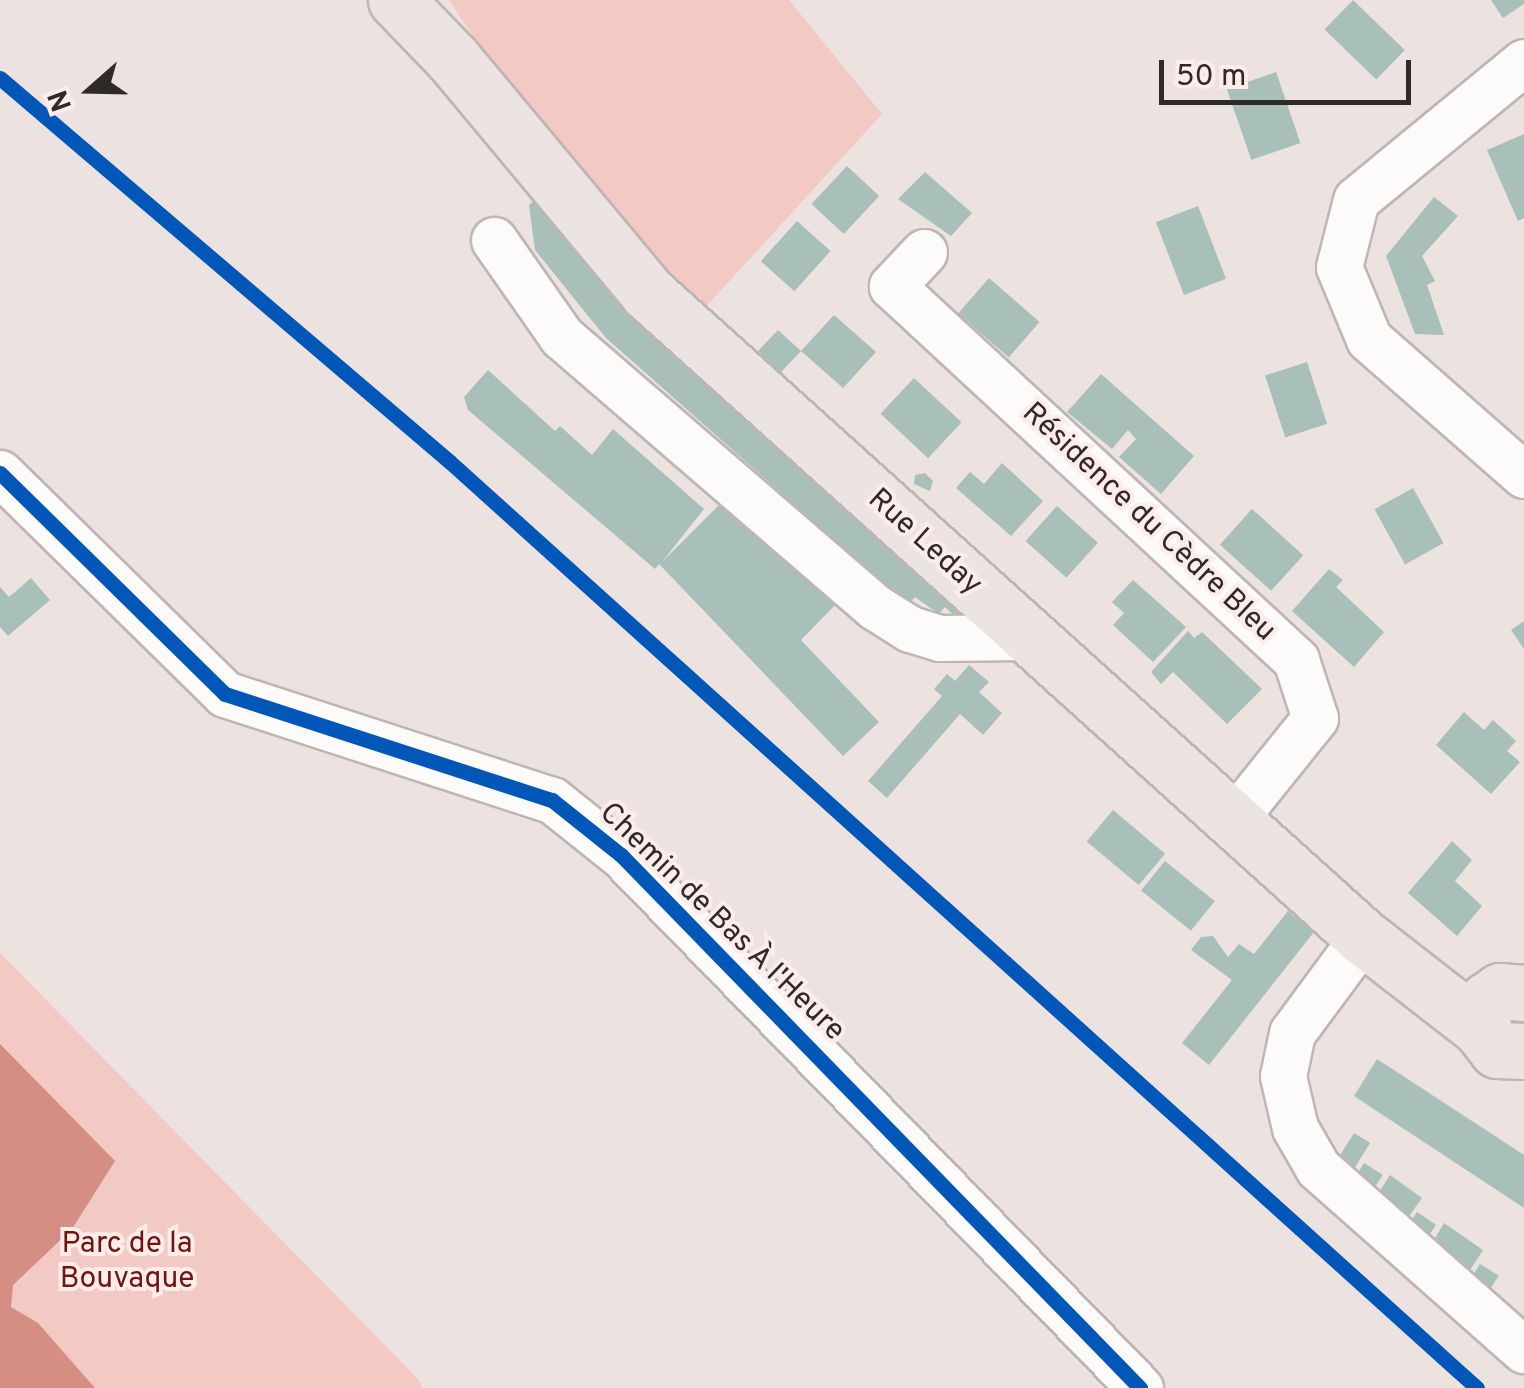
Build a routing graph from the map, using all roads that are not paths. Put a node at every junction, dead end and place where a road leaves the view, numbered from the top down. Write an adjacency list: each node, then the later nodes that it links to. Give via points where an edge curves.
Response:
1 (396, 0): 7 (main road, Rue Leday, via 454,59 648,293)
2 (1524, 62): 6 (street, via 1356,200 1339,267 1369,339)
3 (494, 240): 7 (street, via 562,337 875,607 940,638)
4 (924, 252): 8 (street, Résidence du Cèdre Bleu, via 892,286 1296,660 1315,718)
5 (0, 474): 12 (street, Chemin de Bas À l'Heure, via 225,694 552,800 621,854)
6 (1524, 475)
7 (1028, 637): 8 (main road, Rue Leday)
8 (1232, 820): 9 (main road, Rue Leday)
9 (1363, 936): 10 (main road, Rue Leday, via 1431,992); 11 (street, via 1292,1034 1283,1076 1295,1128 1318,1168)
10 (1508, 1032)
11 (1524, 1350)
12 (1140, 1388)

